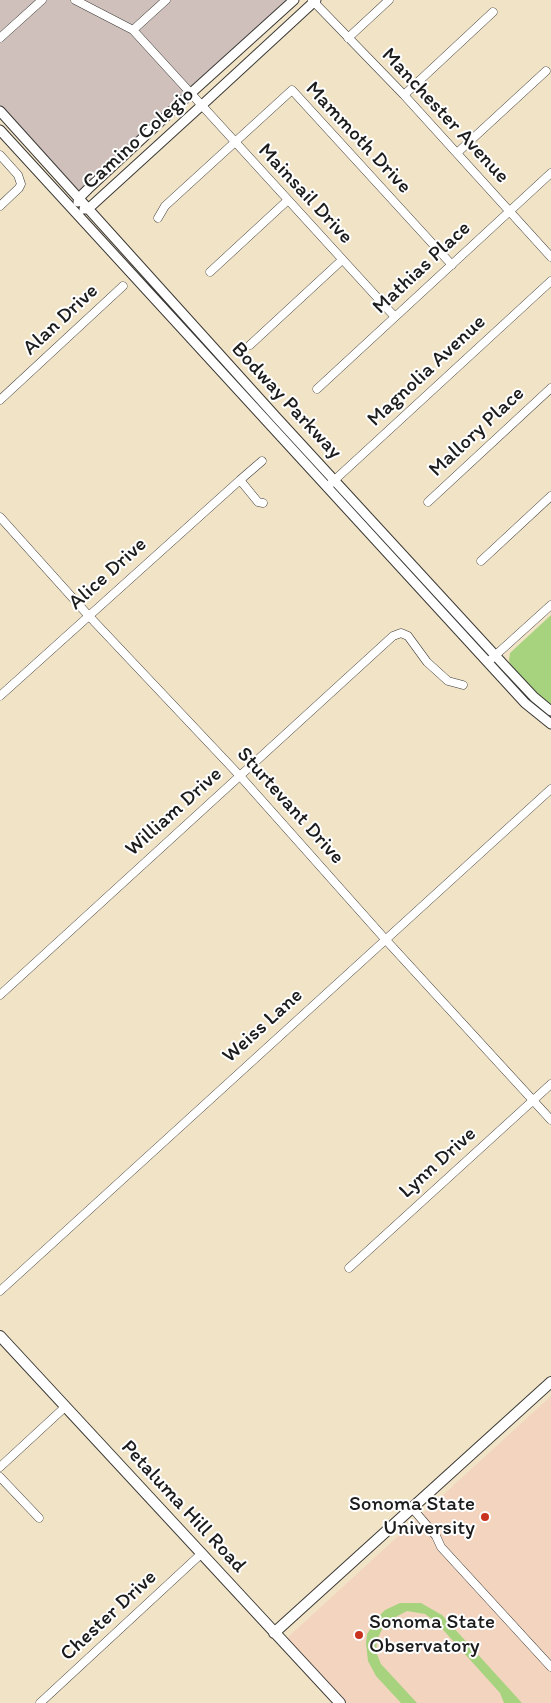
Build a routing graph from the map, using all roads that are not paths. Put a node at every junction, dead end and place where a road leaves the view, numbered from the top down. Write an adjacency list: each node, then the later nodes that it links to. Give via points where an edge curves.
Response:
1 (42, 0): 9 (street)
2 (75, 0): 8 (street)
3 (166, 0): 8 (street)
4 (294, 0): 12 (street, Camino Colegio)
5 (390, 0): 10 (street)
6 (314, 1): 10 (street, Manchester Avenue); 14 (street, Camino Colegio)
7 (494, 12): 13 (street)
8 (133, 30): 12 (street, Mainsail Drive)
9 (0, 38)
10 (348, 38): 13 (street, Manchester Avenue)
11 (546, 71): 18 (street)
12 (190, 94): 14 (street, Mainsail Drive); 21 (street, Camino Colegio)
13 (404, 95): 18 (street, Manchester Avenue)
14 (201, 106): 17 (street, Mainsail Drive); 24 (street, Camino Colegio)
15 (0, 111): 21 (street, Bodway Parkway)
16 (0, 130): 25 (street, Bodway Parkway)
17 (234, 142): 22 (street, Mainsail Drive); 27 (street, via 165,206); 30 (street, Mammoth Drive, via 292,90)
18 (457, 153): 26 (street, Manchester Avenue)
19 (0, 155): 23 (street, via 18,175 21,184)
20 (551, 173): 26 (street, Mathias Place)
21 (79, 198): 24 (street, Bodway Parkway); 25 (street, Camino Colegio)
22 (288, 200): 29 (street, Mainsail Drive); 31 (street)
23 (0, 206)
24 (88, 209): 25 (street, Camino Colegio); 41 (street, Bodway Parkway)
25 (74, 212): 42 (street, Bodway Parkway)
26 (509, 212): 28 (street, Manchester Avenue); 30 (street, Mathias Place)
27 (158, 218)
28 (551, 257)
29 (342, 260): 34 (street, Mainsail Drive); 35 (street)
30 (452, 265): 34 (street, Mathias Place)
31 (210, 272)
32 (551, 281): 41 (street, Magnolia Avenue)
33 (123, 286): 38 (street, Alan Drive)
34 (395, 317): 37 (street, Mathias Place)
35 (250, 345)
36 (551, 388): 45 (street, Mallory Place)
37 (318, 389)
38 (0, 400)
39 (262, 461): 40 (street, Alice Drive)
40 (240, 480): 44 (street, via 258,502); 49 (street, Alice Drive)
41 (334, 480): 42 (street, Magnolia Avenue); 50 (street, Bodway Parkway)
42 (327, 487): 51 (street, Bodway Parkway)
43 (551, 496): 47 (street)
44 (263, 502)
45 (428, 502)
46 (0, 517): 49 (street, Sturtevant Drive)
47 (481, 561)
48 (551, 605): 50 (street)
49 (88, 615): 53 (street, Alice Drive); 56 (street, Sturtevant Drive)
50 (495, 656): 51 (street); 54 (street, Bodway Parkway)
51 (488, 662): 55 (street, Bodway Parkway, via 525,703)
52 (463, 685): 56 (street, William Drive, via 448,682 427,662 408,636 392,636)
53 (0, 696)
54 (551, 711)
55 (551, 724)
56 (240, 776): 58 (street, Sturtevant Drive); 59 (street, William Drive)
57 (551, 789): 58 (street, Weiss Lane)
58 (385, 939): 61 (street, Sturtevant Drive); 64 (street, Weiss Lane)
59 (0, 995)
60 (551, 1084): 61 (street, Lynn Drive)
61 (533, 1100): 62 (street, Sturtevant Drive); 63 (street, Lynn Drive)
62 (551, 1120)
63 (349, 1268)
64 (0, 1291)
65 (0, 1336): 67 (main road, Petaluma Hill Road)
66 (551, 1382): 70 (main road)
67 (65, 1408): 68 (street); 72 (main road, Petaluma Hill Road)
68 (0, 1467)
69 (0, 1477): 71 (street)
70 (412, 1508): 73 (main road); 74 (street, via 436,1536 440,1547)
71 (39, 1518)
72 (201, 1554): 73 (main road, Petaluma Hill Road); 75 (street, Chester Drive)
73 (274, 1633): 76 (main road, Petaluma Hill Road)
74 (551, 1667)
75 (40, 1703)
76 (340, 1703)

